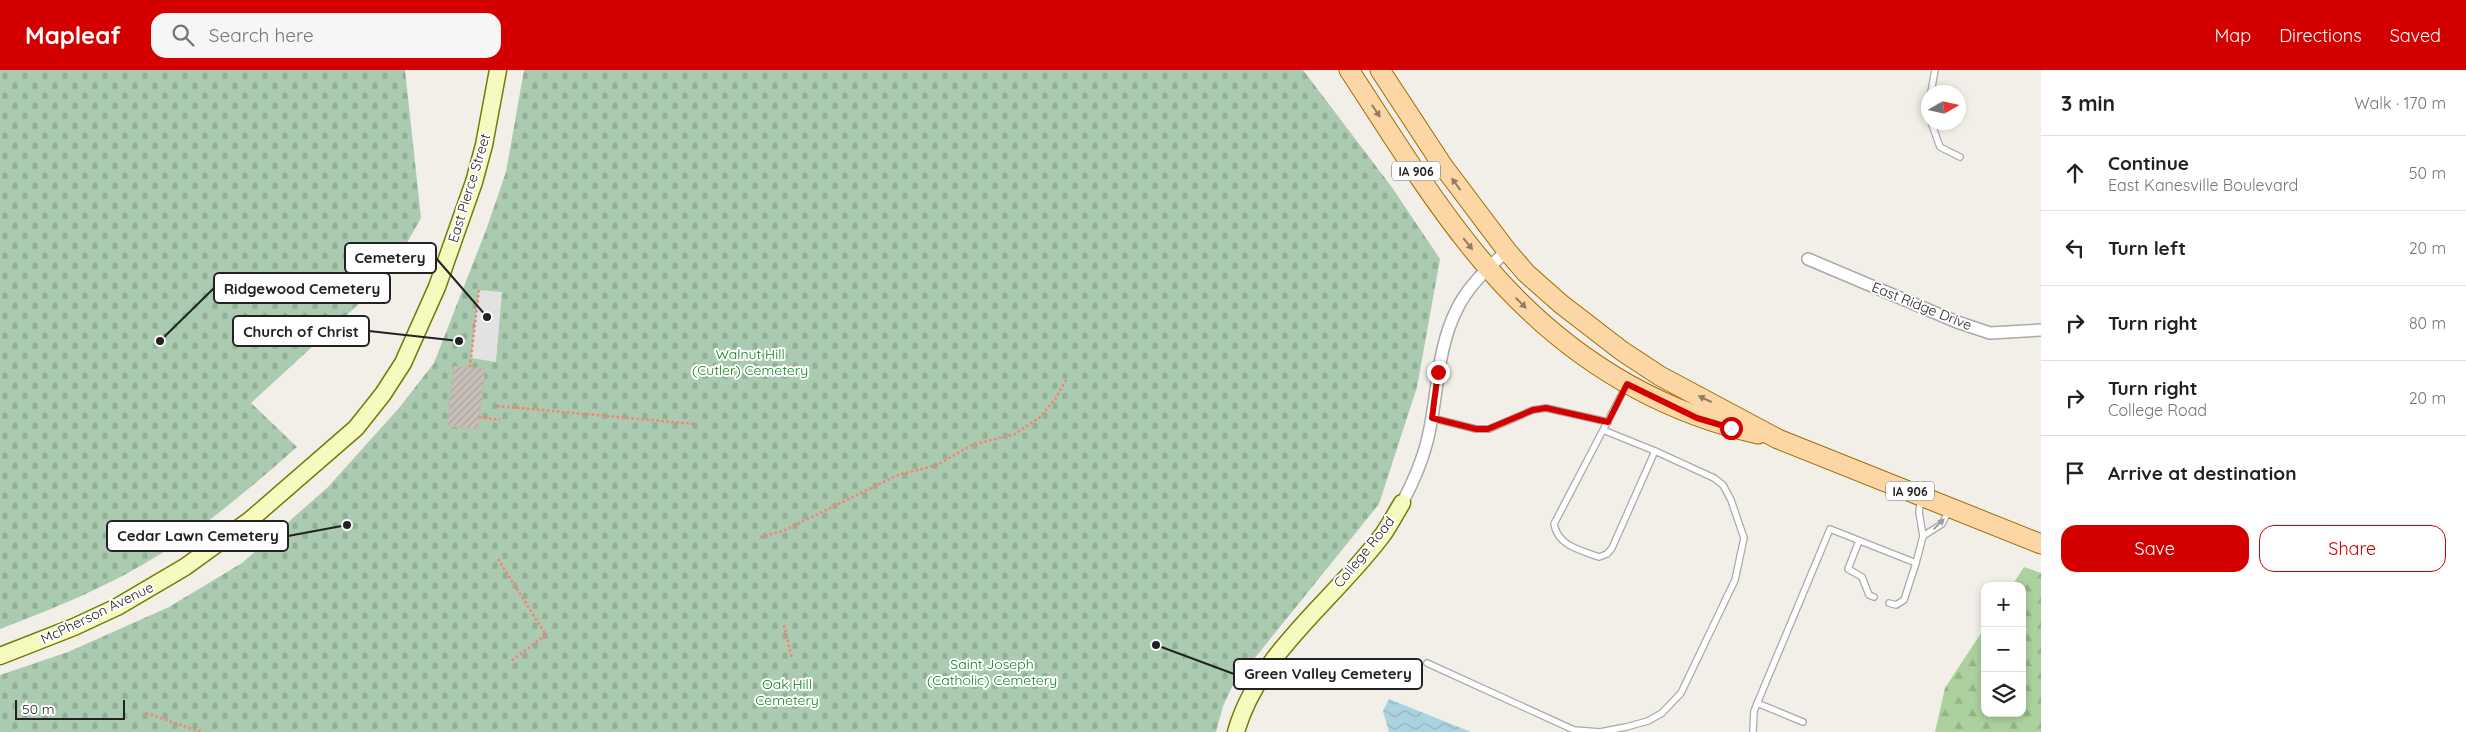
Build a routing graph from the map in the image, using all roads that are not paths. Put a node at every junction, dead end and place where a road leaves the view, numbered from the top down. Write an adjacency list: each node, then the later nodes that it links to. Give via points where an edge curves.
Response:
1 (498, 70): 13 (main road, East Pierce Street, via 474,182 437,287 403,363)
2 (1349, 70): 10 (main road, IA 906, one-way to 10, via 1439,206)
3 (1380, 70): 8 (main road, IA 906, one-way to 3, via 1443,166)
4 (1935, 70): 5 (lane)
5 (1932, 85)
6 (1935, 130): 7 (lane, via 1940,147)
7 (1960, 157)
8 (1507, 251): 10 (street, College Road); 17 (main road, IA 906, one-way to 8, via 1660,376 1622,351 1561,304)
9 (1808, 259): 11 (street, East Ridge Drive, via 1956,322 1990,333)
10 (1488, 267): 12 (main road, IA 906, one-way to 12, via 1562,339); 14 (street, College Road, via 1457,307 1449,326 1442,348)
11 (2041, 330)
12 (1627, 384): 15 (lane); 17 (main road, IA 906, via 1697,418)
13 (372, 407): 28 (main road, McPherson Avenue, via 356,428 315,464 250,520 186,568 117,607)
14 (1432, 418): 15 (lane, via 1488,429 1533,410 1546,408); 20 (street, College Road, via 1420,464)
15 (1608, 422): 16 (lane)
16 (1603, 430): 18 (lane); 18 (lane, via 1554,524 1559,538 1566,544 1599,557 1607,554)
17 (1778, 439): 19 (main road, IA 906)
18 (1654, 451): 29 (lane, via 1724,485 1744,538 1730,589 1681,692 1662,713 1626,727 1600,732 1574,730)
19 (1921, 496): 21 (main road, IA 906); 22 (lane, via 1918,512)
20 (1402, 503): 32 (main road, College Road, via 1384,533 1260,678)
21 (1950, 508): 22 (lane, one-way to 21, via 1942,524); 24 (main road, IA 906)
22 (1922, 536): 25 (lane)
23 (1860, 541): 25 (lane); 26 (lane, via 1848,569 1862,577 1869,595); 30 (lane, via 1830,529)
24 (2041, 544)
25 (1916, 563): 27 (lane, via 1904,600 1896,605)
26 (1874, 597)
27 (1889, 603)
28 (0, 656)
29 (1427, 663)
30 (1757, 703): 31 (lane); 33 (lane)
31 (1803, 722)
32 (1236, 732)
33 (1753, 732)

